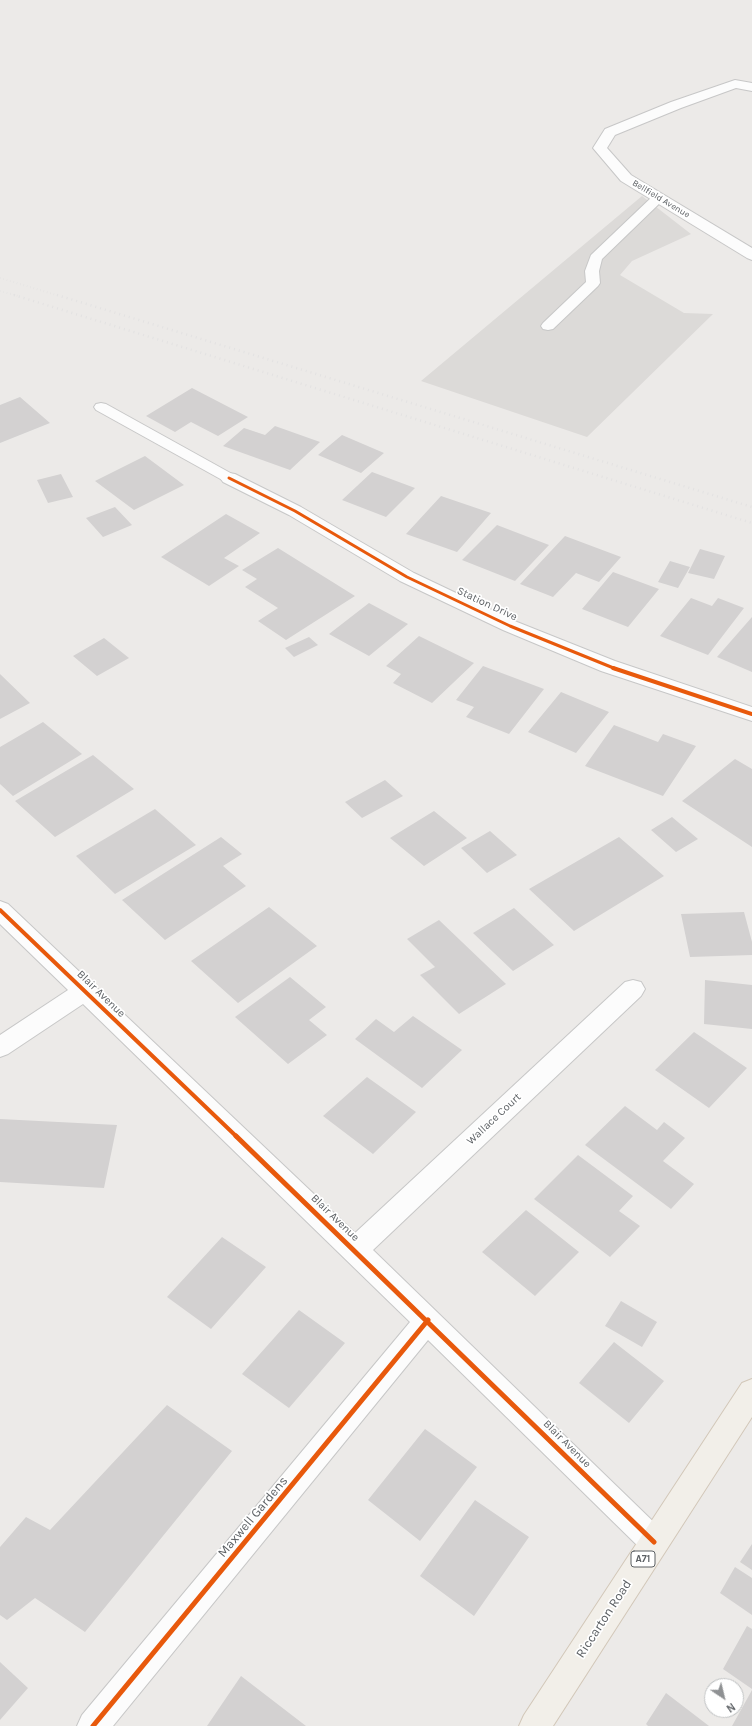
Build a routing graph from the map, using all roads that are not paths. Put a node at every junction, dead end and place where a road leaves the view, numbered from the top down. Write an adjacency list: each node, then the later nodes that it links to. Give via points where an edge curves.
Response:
1 (752, 87): 2 (street, Bellfield Avenue, via 735,84 610,132 600,148 626,178)
2 (658, 198): 3 (street, Bellfield Avenue); 4 (lane, via 596,258 592,271 593,283)
3 (752, 254)
4 (548, 326)
5 (101, 406): 6 (lane)
6 (229, 478): 7 (street, Station Drive, via 295,511 407,577 510,626 608,666)
7 (752, 714)
8 (0, 910): 10 (street, Blair Avenue)
9 (633, 989): 12 (street, Wallace Court)
10 (84, 991): 11 (street, Blair Avenue); 12 (street, Blair Avenue)
11 (0, 1047)
12 (355, 1250): 13 (street, Blair Avenue)
13 (428, 1320): 15 (street, Blair Avenue); 16 (street, Maxwell Gardens)
14 (752, 1392): 15 (main road, Riccarton Road / A71)
15 (654, 1542): 17 (main road, Riccarton Road / A71)
16 (93, 1726)
17 (535, 1726)

